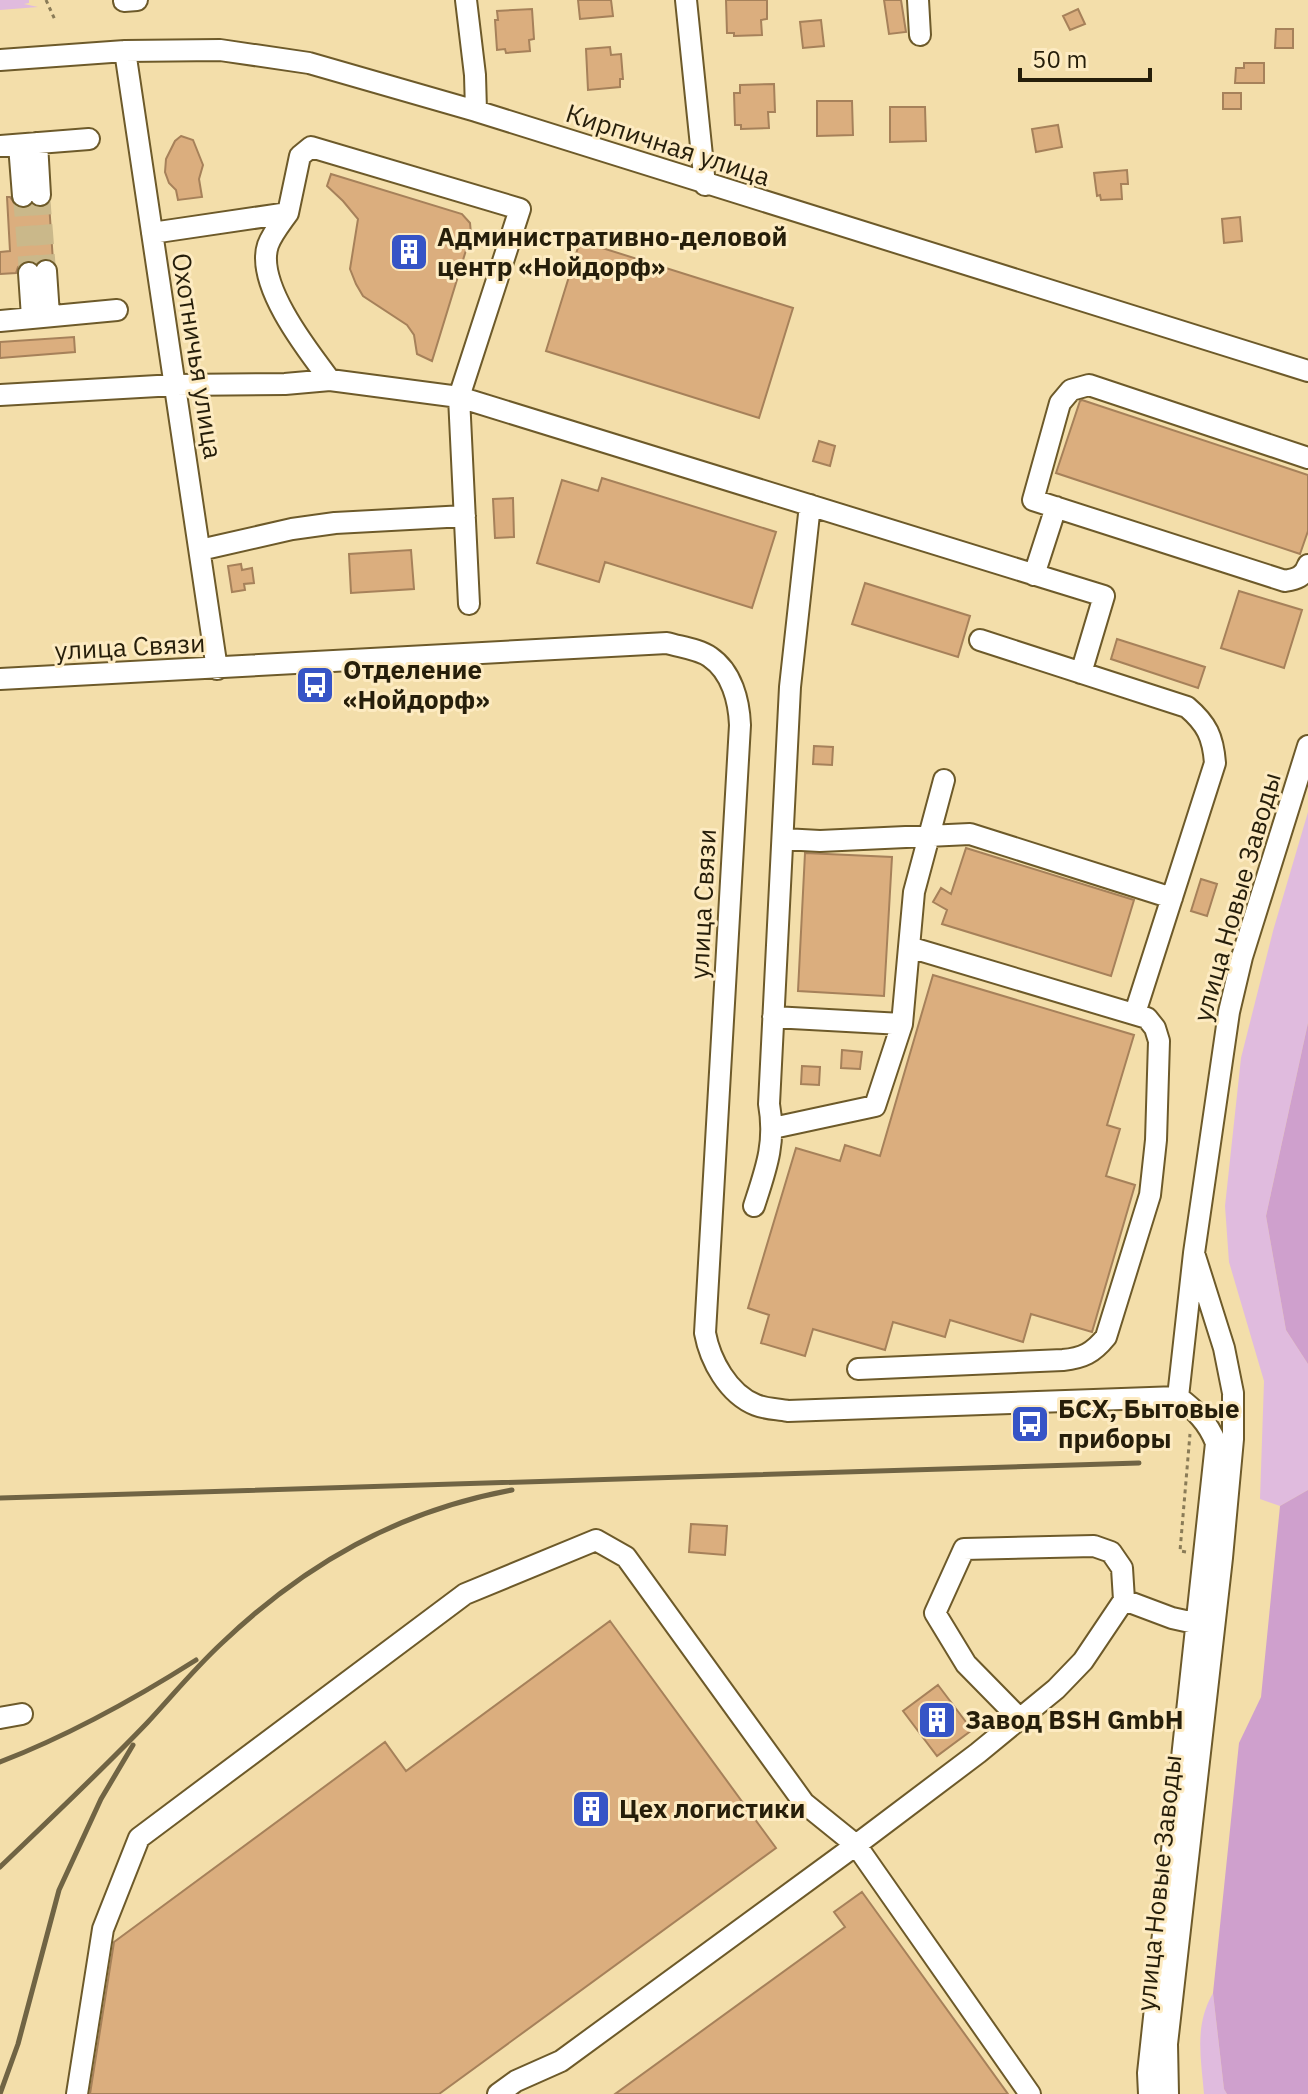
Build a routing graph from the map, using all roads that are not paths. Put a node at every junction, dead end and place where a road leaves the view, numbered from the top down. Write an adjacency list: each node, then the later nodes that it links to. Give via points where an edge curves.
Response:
1 (137, 0): 5 (street)
2 (466, 0): 9 (street)
3 (686, 0): 12 (street)
4 (918, 0): 6 (street)
5 (124, 1)
6 (920, 35)
7 (125, 51): 8 (street, Кирпичная улица); 9 (street, Кирпичная улица, via 207,49 309,63); 15 (street, Охотничья улица)
8 (0, 60)
9 (476, 111): 12 (street, Кирпичная улица)
10 (89, 139): 11 (street)
11 (19, 145): 13 (street)
12 (705, 185): 20 (street, Кирпичная улица)
13 (32, 195)
14 (288, 213): 15 (street); 21 (street, via 269,244 267,267 287,319); 24 (street, via 300,156 311,147 520,209)
15 (152, 233): 22 (street, Охотничья улица)
16 (37, 272): 18 (street)
17 (117, 310): 18 (street)
18 (40, 316): 19 (street)
19 (0, 321)
20 (1308, 371)
21 (330, 380): 22 (street); 24 (street)
22 (175, 385): 23 (street); 29 (street, Охотничья улица)
23 (0, 395)
24 (459, 397): 26 (street); 28 (street)
25 (1308, 458): 27 (street, via 1089,385 1071,390 1060,403 1033,500)
26 (810, 505): 31 (street); 40 (street, via 790,687)
27 (1056, 507): 30 (street, via 1285,581 1297,579); 31 (street)
28 (465, 516): 29 (street, via 335,523); 32 (street)
29 (200, 550): 34 (street, Охотничья улица)
30 (1308, 565)
31 (1034, 575): 35 (street, via 1104,596)
32 (469, 604)
33 (980, 640): 35 (street)
34 (217, 669): 36 (street, улица Связи); 50 (street, улица Связи, via 667,643 709,656 726,673 739,703 740,725 705,1333 709,1357 732,1388 755,1405 788,1411)
35 (1081, 673): 41 (street, via 1187,707 1203,720 1213,739 1215,763)
36 (0, 679)
37 (1308, 746): 48 (street, улица Новые Заводы, via 1229,1012)
38 (944, 780): 39 (street)
39 (930, 836): 40 (street); 41 (street, via 970,834); 42 (street, via 914,892)
40 (783, 839): 44 (street)
41 (1172, 898): 43 (street)
42 (909, 947): 43 (street); 45 (street)
43 (1135, 1013): 49 (street, via 1147,1018 1159,1041 1156,1140 1150,1195 1106,1337 1095,1351 1071,1359)
44 (773, 1017): 45 (street); 46 (street)
45 (902, 1024): 46 (street, via 875,1106)
46 (773, 1128): 47 (street)
47 (754, 1206)
48 (1194, 1253): 50 (street, улица Новые Заводы); 52 (street, улица Новые Заводы, via 1233,1393 1233,1439)
49 (858, 1369)
50 (1178, 1397): 52 (street, улица Новые Заводы, via 1192,1420 1211,1429 1216,1443)
51 (1124, 1600): 52 (street); 55 (street, via 1083,1661); 55 (street, via 1122,1568 1111,1552 1094,1546 964,1549 935,1613 966,1664)
52 (1206, 1626): 60 (street, улица Новые Заводы); 61 (street, улица Новые Заводы, via 1167,2044)
53 (22, 1714): 54 (street)
54 (0, 1718)
55 (1020, 1719): 56 (street)
56 (856, 1845): 57 (street, via 804,1803 626,1557 596,1540 465,1594 139,1838 103,1929); 58 (street, via 561,2061); 59 (street)
57 (77, 2094)
58 (498, 2094)
59 (1030, 2094)
60 (1149, 2094)
61 (1168, 2094)

